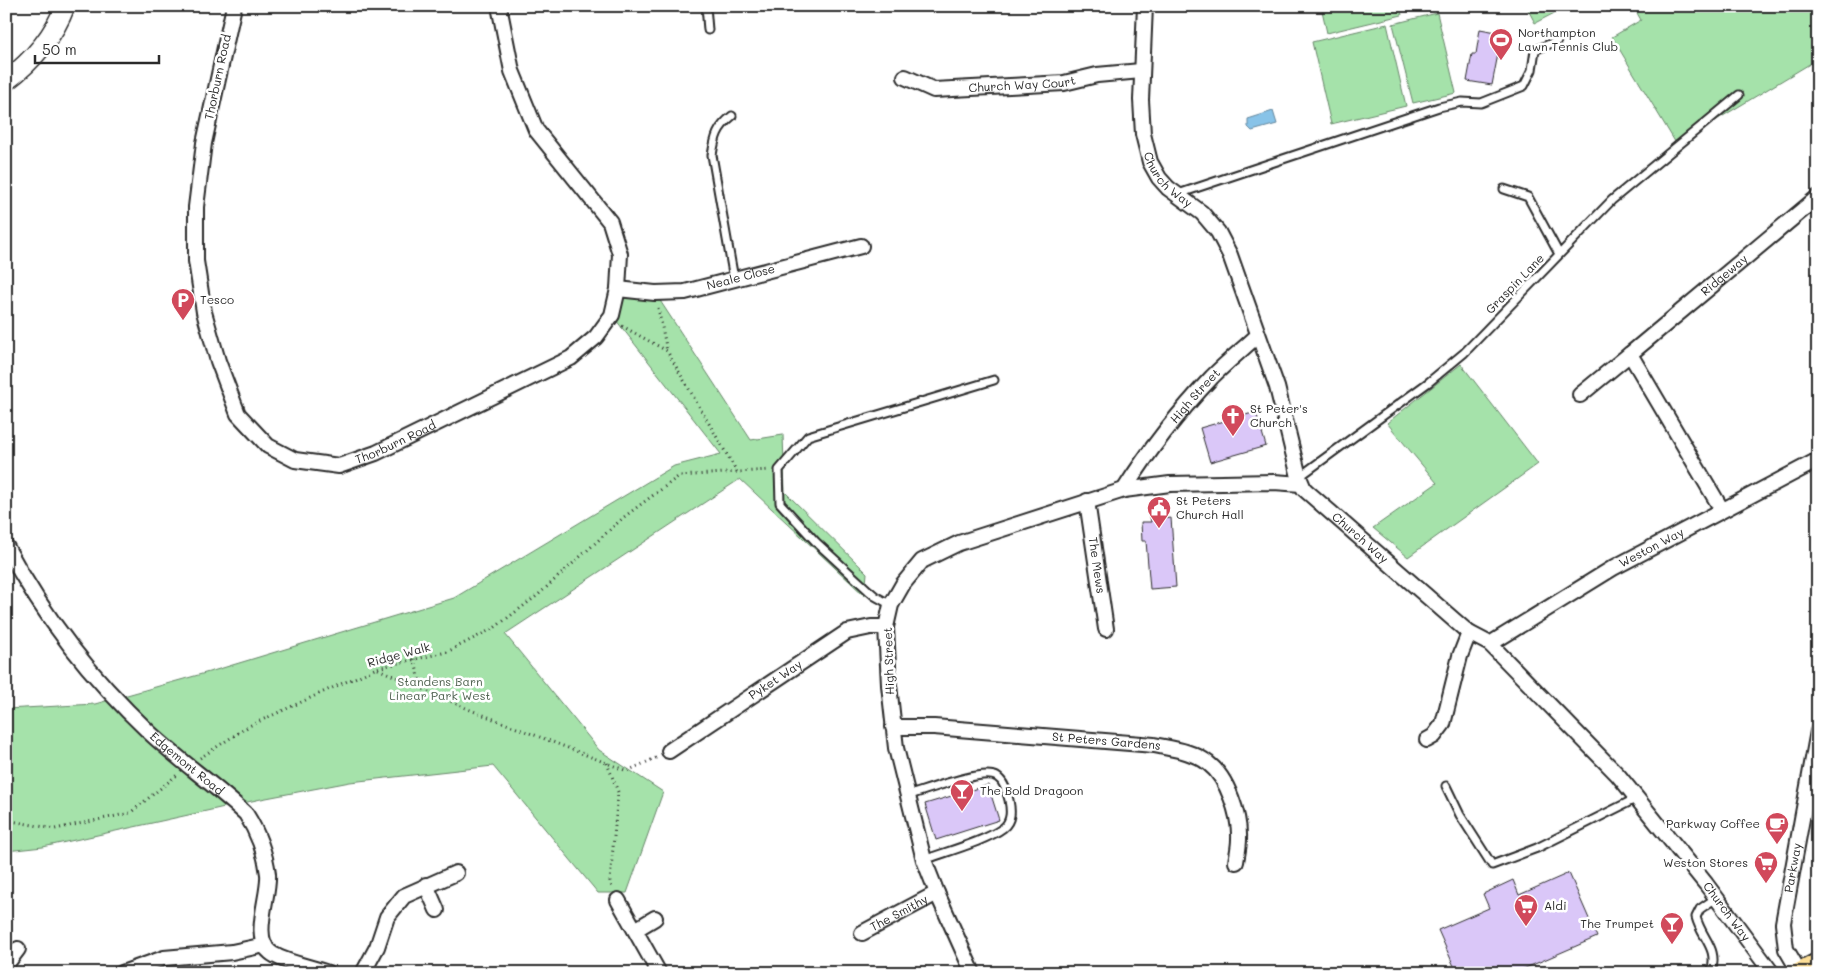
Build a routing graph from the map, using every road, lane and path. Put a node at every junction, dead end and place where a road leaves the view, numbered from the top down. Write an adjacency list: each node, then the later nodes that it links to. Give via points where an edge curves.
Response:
1 (65, 6): 10 (street, via 58,24 23,69)
2 (234, 6): 21 (street, Thorburn Road, via 204,142 196,208 196,261 204,312 238,414 268,446 295,460 339,466 376,453 571,358 596,337)
3 (499, 6): 19 (street, Thorburn Road, via 512,71 536,130 610,222 620,254)
4 (706, 6): 6 (lane)
5 (1145, 6): 8 (street, Church Way)
6 (708, 30)
7 (1557, 40): 14 (lane, via 1535,50 1532,70 1524,86 1498,97 1481,103 1439,106)
8 (1141, 71): 9 (street, Church Way Court, via 1097,75 1064,83 934,90); 14 (street, Church Way, via 1145,146 1160,178)
9 (905, 77)
10 (6, 81)
11 (1739, 95): 17 (lane, Graspin Lane, via 1612,200)
12 (732, 116): 18 (lane, via 722,124 712,155)
13 (1504, 189): 17 (lane, via 1528,197)
14 (1178, 194): 22 (street, Church Way, via 1202,213 1218,232 1230,255)
15 (1818, 197): 24 (street, Ridgeway)
16 (861, 246): 18 (street, Neale Close)
17 (1559, 254): 30 (lane, Graspin Lane, via 1464,353)
18 (734, 279): 20 (street, Neale Close, via 685,292)
19 (618, 289): 20 (street, Neale Close); 21 (street, Thorburn Road)
20 (655, 293): 23 (path)
21 (609, 319): 23 (path)
22 (1258, 335): 30 (street, Church Way, via 1277,387); 31 (street, High Street, via 1190,402 1140,464)
23 (667, 351): 29 (path)
24 (1630, 354): 26 (street, Ridgeway); 33 (street)
25 (994, 380): 28 (lane, via 808,436)
26 (1580, 394)
27 (1818, 460): 33 (street, Weston Way)
28 (779, 470): 29 (path, Ridge Walk); 35 (lane, via 780,503 868,590)
29 (737, 472): 40 (path, Ridge Walk, via 679,476 624,517 538,595 494,628 447,652)
30 (1300, 480): 31 (street, High Street, via 1170,484); 38 (street, Church Way, via 1309,495)
31 (1124, 490): 32 (street, High Street)
32 (1087, 502): 35 (street, High Street, via 959,543 922,561); 37 (street, The Mews)
33 (1722, 510): 39 (street, Weston Way, via 1613,568)
34 (6, 547): 48 (street, Edgemont Road, via 66,642 107,690 151,734)
35 (891, 605): 36 (street, High Street)
36 (886, 626): 43 (street, High Street); 46 (street, Pyket Way, via 847,632)
37 (1106, 629)
38 (1469, 633): 39 (street, Church Way); 45 (street, via 1443,724)
39 (1490, 644): 51 (street, Church Way)
40 (414, 659): 41 (path, Ridge Walk); 42 (path)
41 (377, 668): 42 (path); 48 (path, Ridge Walk, via 249,726)
42 (422, 689): 47 (path)
43 (894, 727): 50 (street, High Street); 54 (street, St Peters Gardens, via 944,727 1154,745 1186,751 1209,763 1225,783 1235,808 1240,839)
44 (1818, 731): 75 (street, Parkway, via 1784,923 1786,948)
45 (1427, 740)
46 (669, 751): 47 (path, via 627,771)
47 (607, 763): 59 (path, via 618,792 610,881)
48 (189, 765): 52 (path, Ridge Walk, via 130,813 55,829); 64 (street, Edgemont Road, via 246,814 257,831 264,849 268,877 262,927)
49 (1446, 786): 51 (lane, via 1492,865 1537,848)
50 (907, 796): 53 (street, High Street); 53 (lane, via 973,776 991,774 998,777 1005,787 1012,811 1004,827)
51 (1637, 798): 58 (street, Church Way)
52 (6, 820)
53 (924, 860): 57 (street, High Street)
54 (1236, 862)
55 (456, 873): 56 (street)
56 (426, 885): 60 (street); 70 (street, via 404,896 387,917 377,947)
57 (937, 893): 63 (street, The Smithy); 72 (street, High Street)
58 (1716, 898): 73 (lane, via 1700,909 1696,917 1712,952 1714,962); 74 (street, Church Way)
59 (618, 900): 62 (street)
60 (437, 910)
61 (655, 918): 62 (street)
62 (635, 930): 71 (street)
63 (862, 933)
64 (265, 945): 68 (street, via 232,952 164,958); 69 (street, via 269,952 280,958)
65 (18, 949): 67 (street)
66 (1818, 964): 75 (main road)
67 (6, 965)
68 (122, 973)
69 (328, 973)
70 (363, 973)
71 (659, 973)
72 (973, 973)
73 (1710, 973)
74 (1772, 973)
75 (1800, 973)

